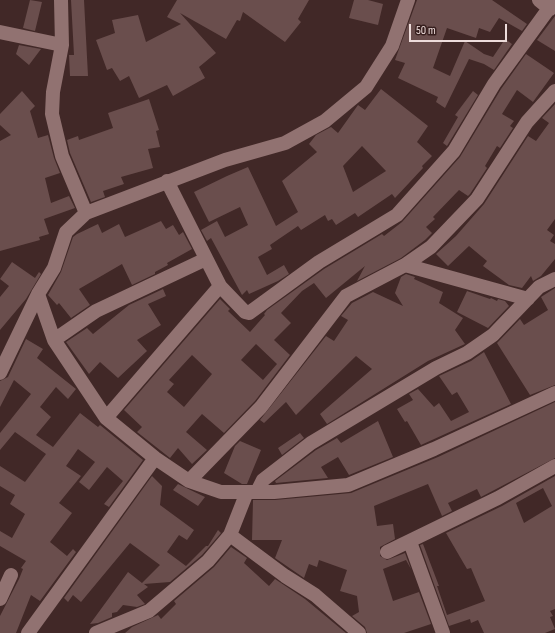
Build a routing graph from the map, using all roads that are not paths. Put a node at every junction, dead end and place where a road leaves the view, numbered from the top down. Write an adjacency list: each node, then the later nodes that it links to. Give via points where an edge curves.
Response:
1 (61, 0): 6 (street)
2 (408, 0): 8 (street, via 392,46 366,87 325,121 285,143 225,160)
3 (539, 0): 4 (street)
4 (553, 5): 13 (street, via 494,84 454,151 397,215 319,262 249,314)
5 (0, 32): 6 (street)
6 (62, 45): 9 (street, via 53,92 52,114 62,156)
7 (555, 90): 11 (street, via 527,122 477,199 431,247)
8 (167, 181): 9 (street); 10 (street)
9 (86, 213): 14 (street, via 66,232 54,268)
10 (206, 259): 13 (street); 16 (street, via 96,311)
11 (405, 265): 15 (street); 22 (street, via 346,296 261,407)
12 (555, 279): 15 (street, via 539,287)
13 (220, 286): 19 (street)
14 (38, 294): 16 (street); 17 (street)
15 (528, 299): 23 (street, via 493,335 467,353 436,368 311,443 263,480)
16 (54, 340): 19 (street)
17 (0, 373)
18 (555, 392): 23 (street, via 434,449 348,485)
19 (106, 418): 20 (street)
20 (156, 458): 22 (street); 29 (street)
21 (555, 466): 25 (street)
22 (189, 481): 23 (street, via 221,492)
23 (252, 492): 24 (street)
24 (230, 535): 30 (street, via 208,561 149,611); 31 (street, via 315,595)
25 (410, 542): 26 (street); 32 (street)
26 (387, 552)
27 (11, 574): 28 (street)
28 (0, 599)
29 (28, 633)
30 (96, 633)
31 (359, 633)
32 (443, 633)

